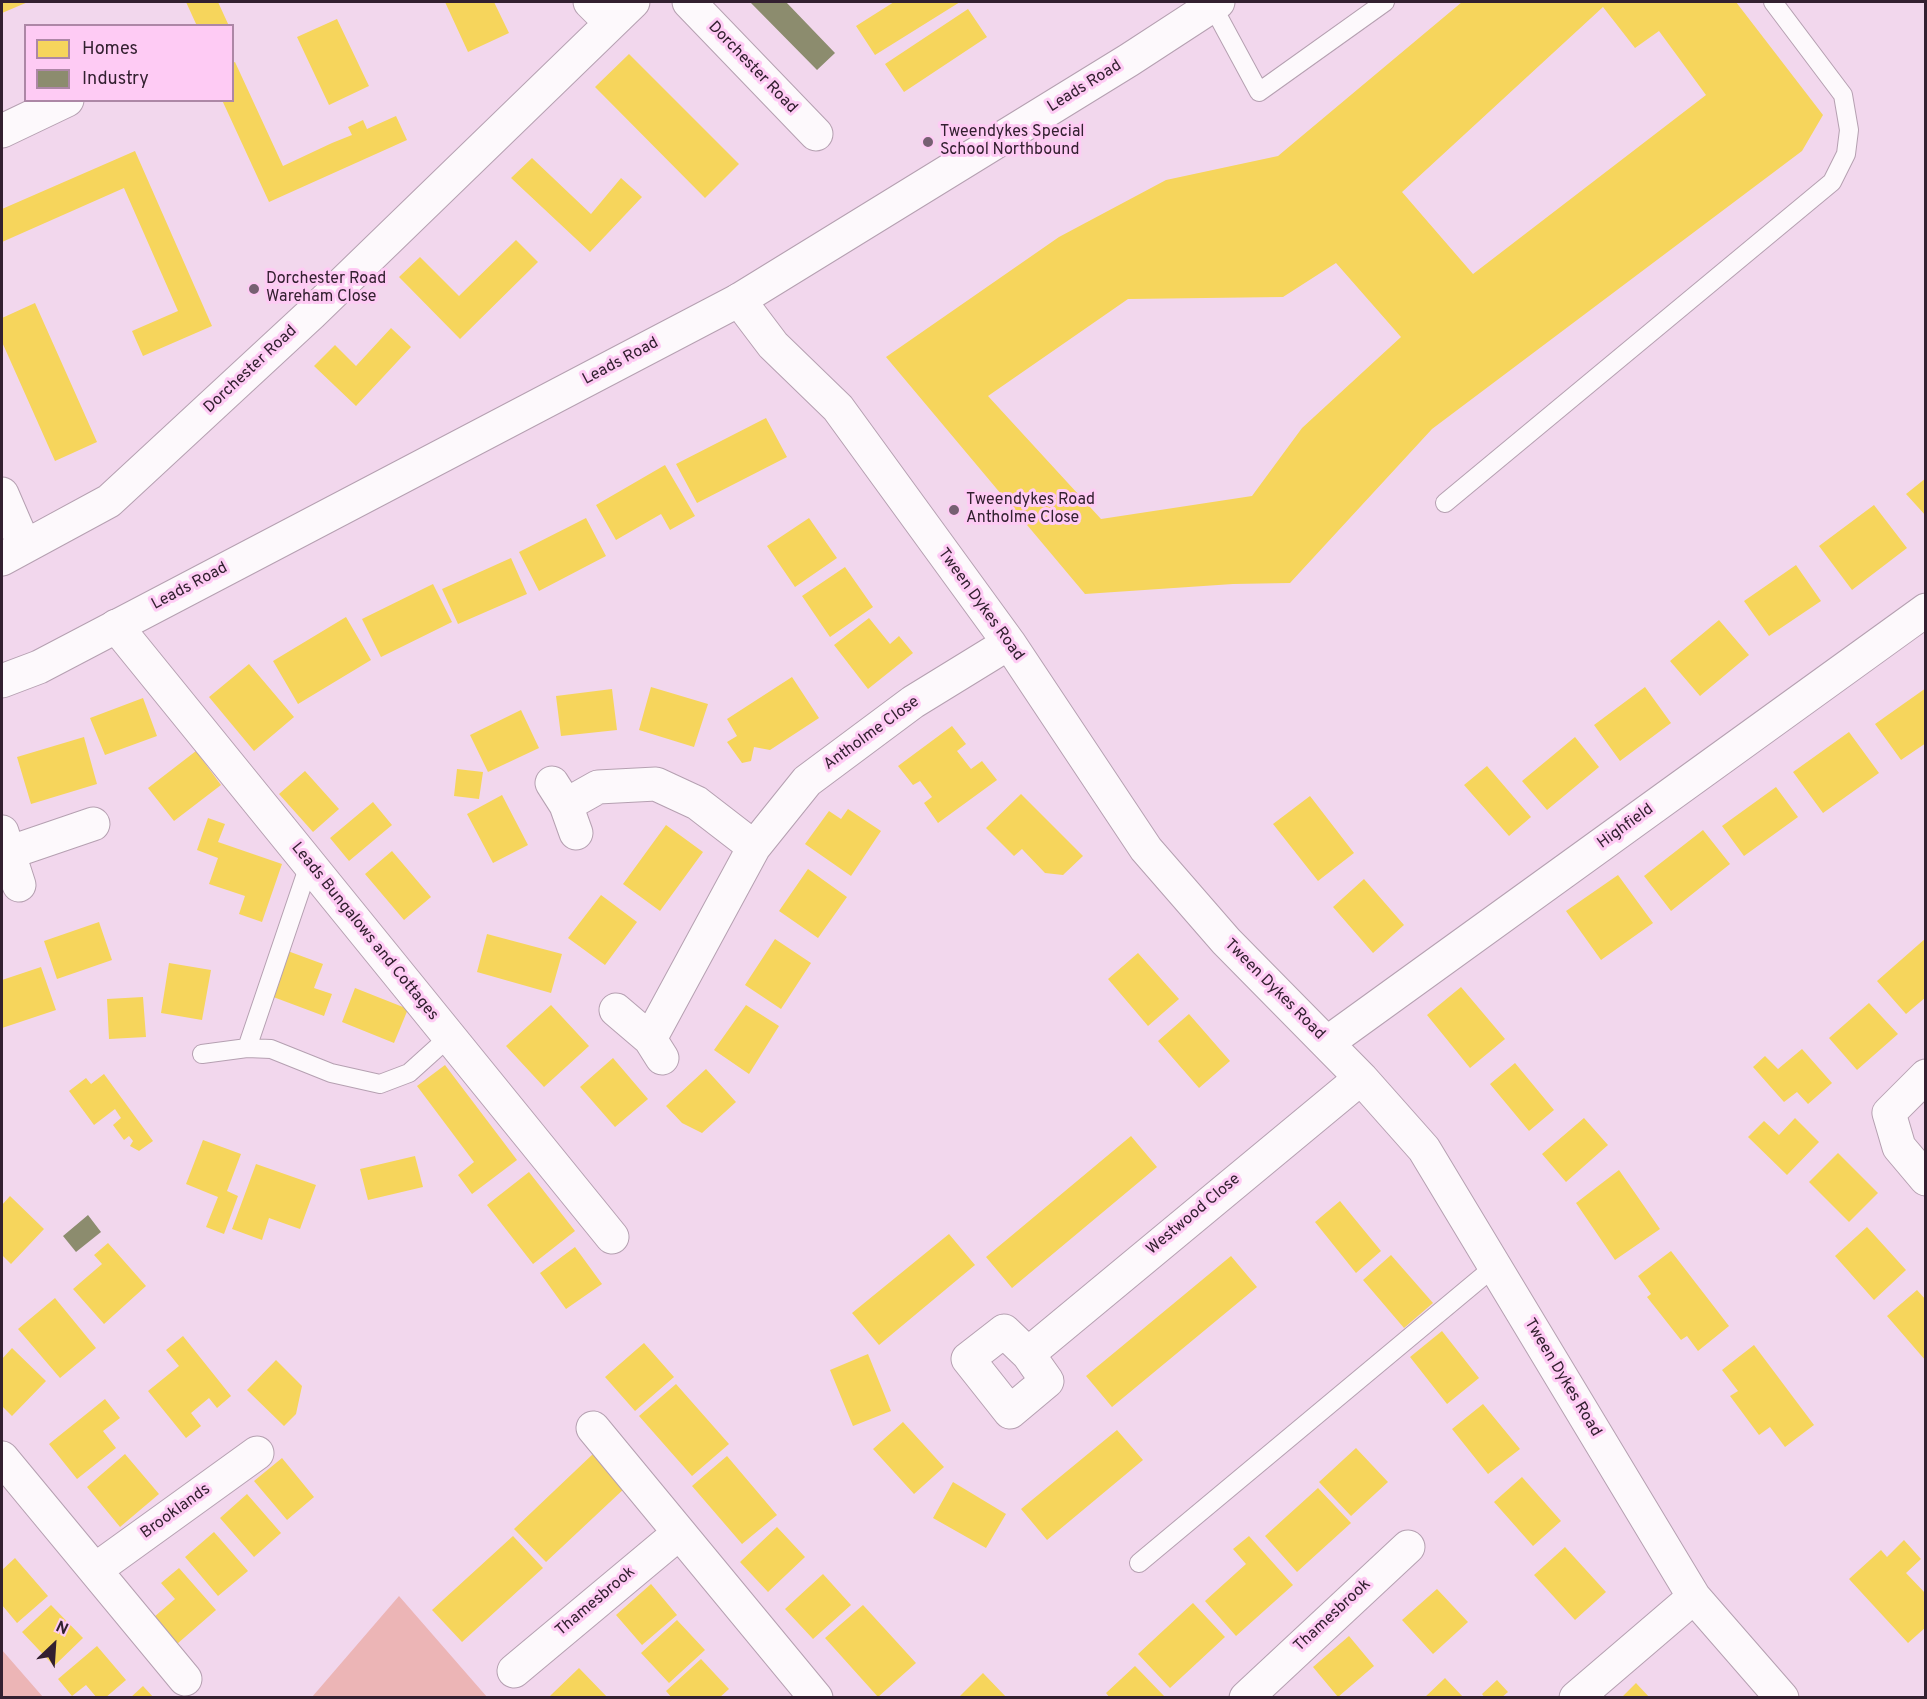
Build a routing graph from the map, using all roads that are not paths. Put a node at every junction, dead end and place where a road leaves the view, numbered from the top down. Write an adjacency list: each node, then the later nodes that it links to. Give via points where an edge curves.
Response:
1 (689, 2): 8 (street, Dorchester Road)
2 (1385, 2): 4 (lane, via 1259,92)
3 (1773, 2): 11 (lane, via 1843,94 1849,130 1846,154 1832,182)
4 (1215, 3): 9 (street, Leads Road)
5 (611, 8): 12 (street, Dorchester Road, via 304,321 109,501)
6 (63, 102): 7 (street)
7 (2, 131)
8 (816, 134)
9 (739, 300): 14 (street, Leads Road); 15 (street, Tween Dykes Road, via 773,345 838,408)
10 (2, 494): 12 (street)
11 (1445, 503)
12 (13, 552)
13 (1926, 610): 25 (street, Highfield)
14 (116, 626): 16 (street, Leads Road, via 39,667); 21 (street, Leads Bungalows and Cottages)
15 (1009, 643): 20 (street, Antholme Close, via 913,702 807,781); 25 (street, Tween Dykes Road, via 1146,849 1226,941)
16 (2, 681)
17 (565, 807): 20 (street, via 598,788 656,784 697,803)
18 (93, 824): 19 (street)
19 (5, 842): 22 (street)
20 (754, 847): 23 (street, Antholme Close, via 656,1048)
21 (309, 865): 24 (street, Leads Bungalows and Cottages); 26 (lane)
22 (19, 885)
23 (616, 1010)
24 (449, 1037): 26 (lane, via 410,1073 380,1084 331,1073 271,1050); 31 (street, Leads Bungalows and Cottages)
25 (1327, 1043): 29 (street, Tween Dykes Road)
26 (247, 1048): 27 (lane)
27 (202, 1054)
28 (1926, 1076): 30 (street, via 1888,1113 1899,1147)
29 (1361, 1078): 32 (street, Tween Dykes Road, via 1424,1149); 33 (street, Westwood Close)
30 (1926, 1179)
31 (612, 1237)
32 (1494, 1267): 39 (lane); 41 (street, Tween Dykes Road)
33 (1028, 1354)
34 (593, 1428): 37 (street)
35 (257, 1453): 40 (street, Brooklands)
36 (2, 1458): 40 (street)
37 (678, 1534): 42 (street, Thamesbrook); 45 (street)
38 (1408, 1547): 44 (street, Thamesbrook)
39 (1139, 1563)
40 (95, 1570): 43 (street)
41 (1694, 1597): 46 (street); 47 (street, Tween Dykes Road)
42 (514, 1671)
43 (185, 1679)
44 (1258, 1693)
45 (816, 1698)
46 (1575, 1698)
47 (1782, 1698)

